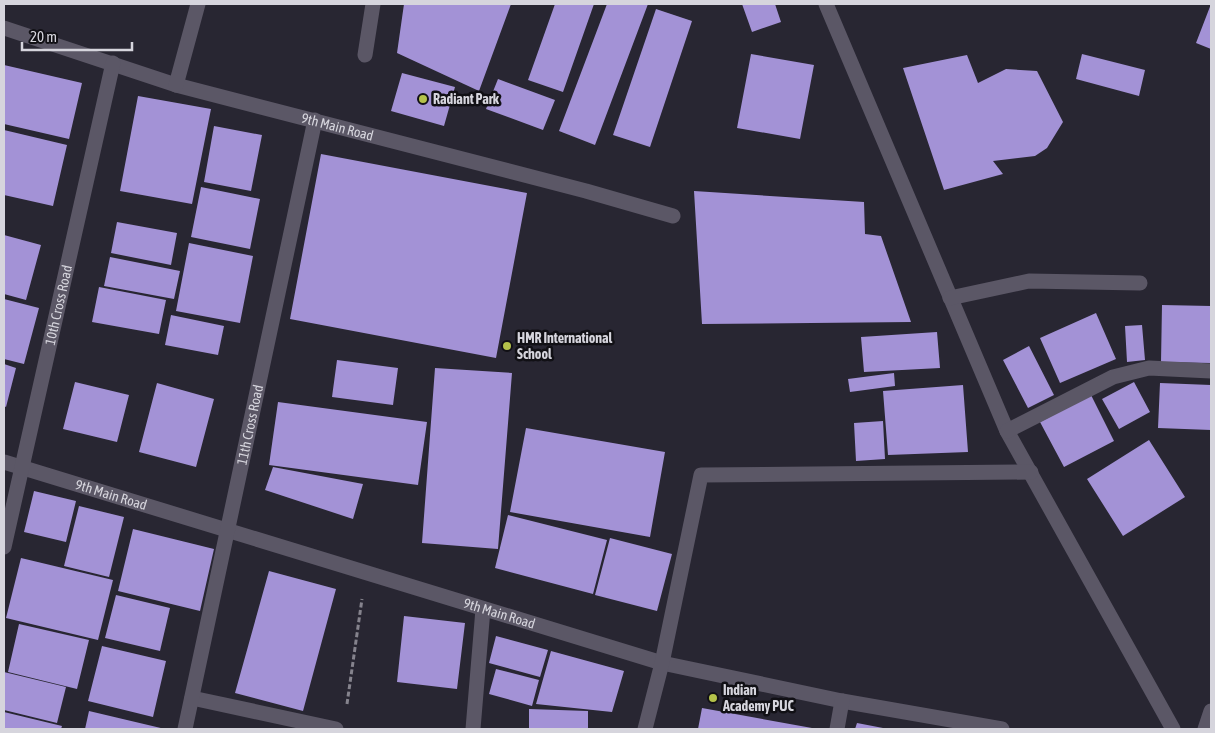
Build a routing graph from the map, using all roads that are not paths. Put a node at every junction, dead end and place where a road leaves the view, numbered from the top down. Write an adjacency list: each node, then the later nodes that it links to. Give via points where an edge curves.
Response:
1 (198, 4): 7 (street)
2 (373, 4): 5 (street)
3 (826, 4): 11 (street)
4 (4, 28): 6 (street, 9th Main Road)
5 (365, 55)
6 (113, 63): 7 (street, 9th Main Road); 15 (street, 10th Cross Road)
7 (176, 85): 8 (street, 9th Main Road)
8 (315, 120): 9 (street, 9th Main Road); 17 (street, 11th Cross Road)
9 (673, 216)
10 (1140, 283): 11 (street, via 1029,281)
11 (950, 298): 13 (street)
12 (1211, 371): 13 (street, via 1149,368 1113,377)
13 (1007, 431): 16 (street)
14 (4, 462): 15 (street, 9th Main Road)
15 (22, 468): 17 (street, 9th Main Road); 18 (street, 10th Cross Road)
16 (1031, 472): 20 (street, via 701,475); 30 (street)
17 (227, 530): 19 (street, 9th Main Road); 21 (street, 11th Cross Road)
18 (4, 547)
19 (483, 609): 20 (street, 9th Main Road); 26 (street)
20 (662, 663): 22 (street, 9th Main Road); 27 (street)
21 (192, 698): 24 (street, 11th Cross Road); 25 (street)
22 (842, 701): 28 (street); 29 (street, 9th Main Road)
23 (1211, 712): 31 (street)
24 (185, 729)
25 (336, 729)
26 (473, 729)
27 (645, 729)
28 (837, 729)
29 (1002, 729)
30 (1173, 729)
31 (1205, 729)

